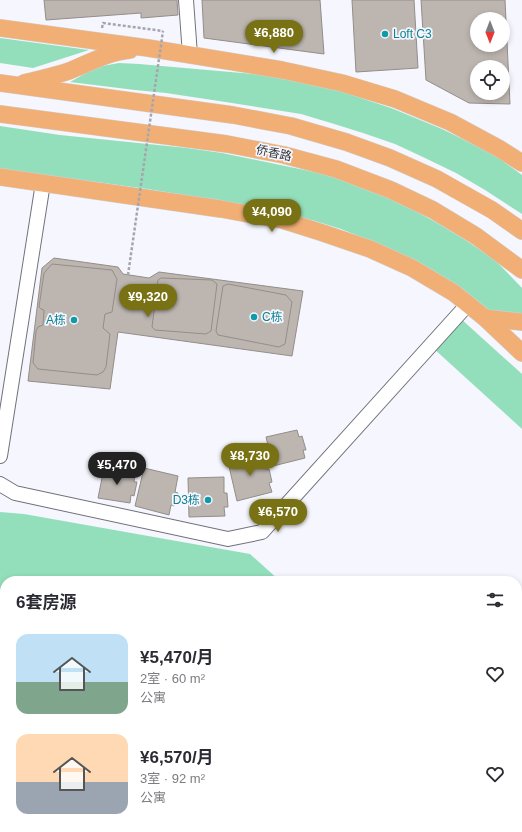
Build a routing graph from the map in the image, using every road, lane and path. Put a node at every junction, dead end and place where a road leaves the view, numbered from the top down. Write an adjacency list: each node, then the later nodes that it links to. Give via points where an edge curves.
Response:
1 (186, 0): 5 (street)
2 (103, 22): 13 (path, bridge, via 163,31)
3 (0, 28): 4 (main road)
4 (148, 48): 5 (main road); 6 (main road, via 120,50 51,77)
5 (190, 55): 8 (main road, via 282,70 342,83 394,99 450,122)
6 (7, 84): 11 (main road, via 233,115 291,126 346,142 437,179 492,210)
7 (0, 114): 12 (main road, 侨香路, via 227,144 284,155 336,170 391,190 433,210 476,236)
8 (522, 163)
9 (0, 177): 10 (main road)
10 (43, 183): 14 (main road, via 282,220 370,249 412,268); 18 (street)
11 (522, 232)
12 (522, 270)
13 (128, 275)
14 (468, 304): 15 (main road); 19 (street, via 262,532 228,539 15,493)
15 (485, 318): 16 (main road); 17 (main road)
16 (522, 322)
17 (522, 353)
18 (0, 456)
19 (0, 484)

